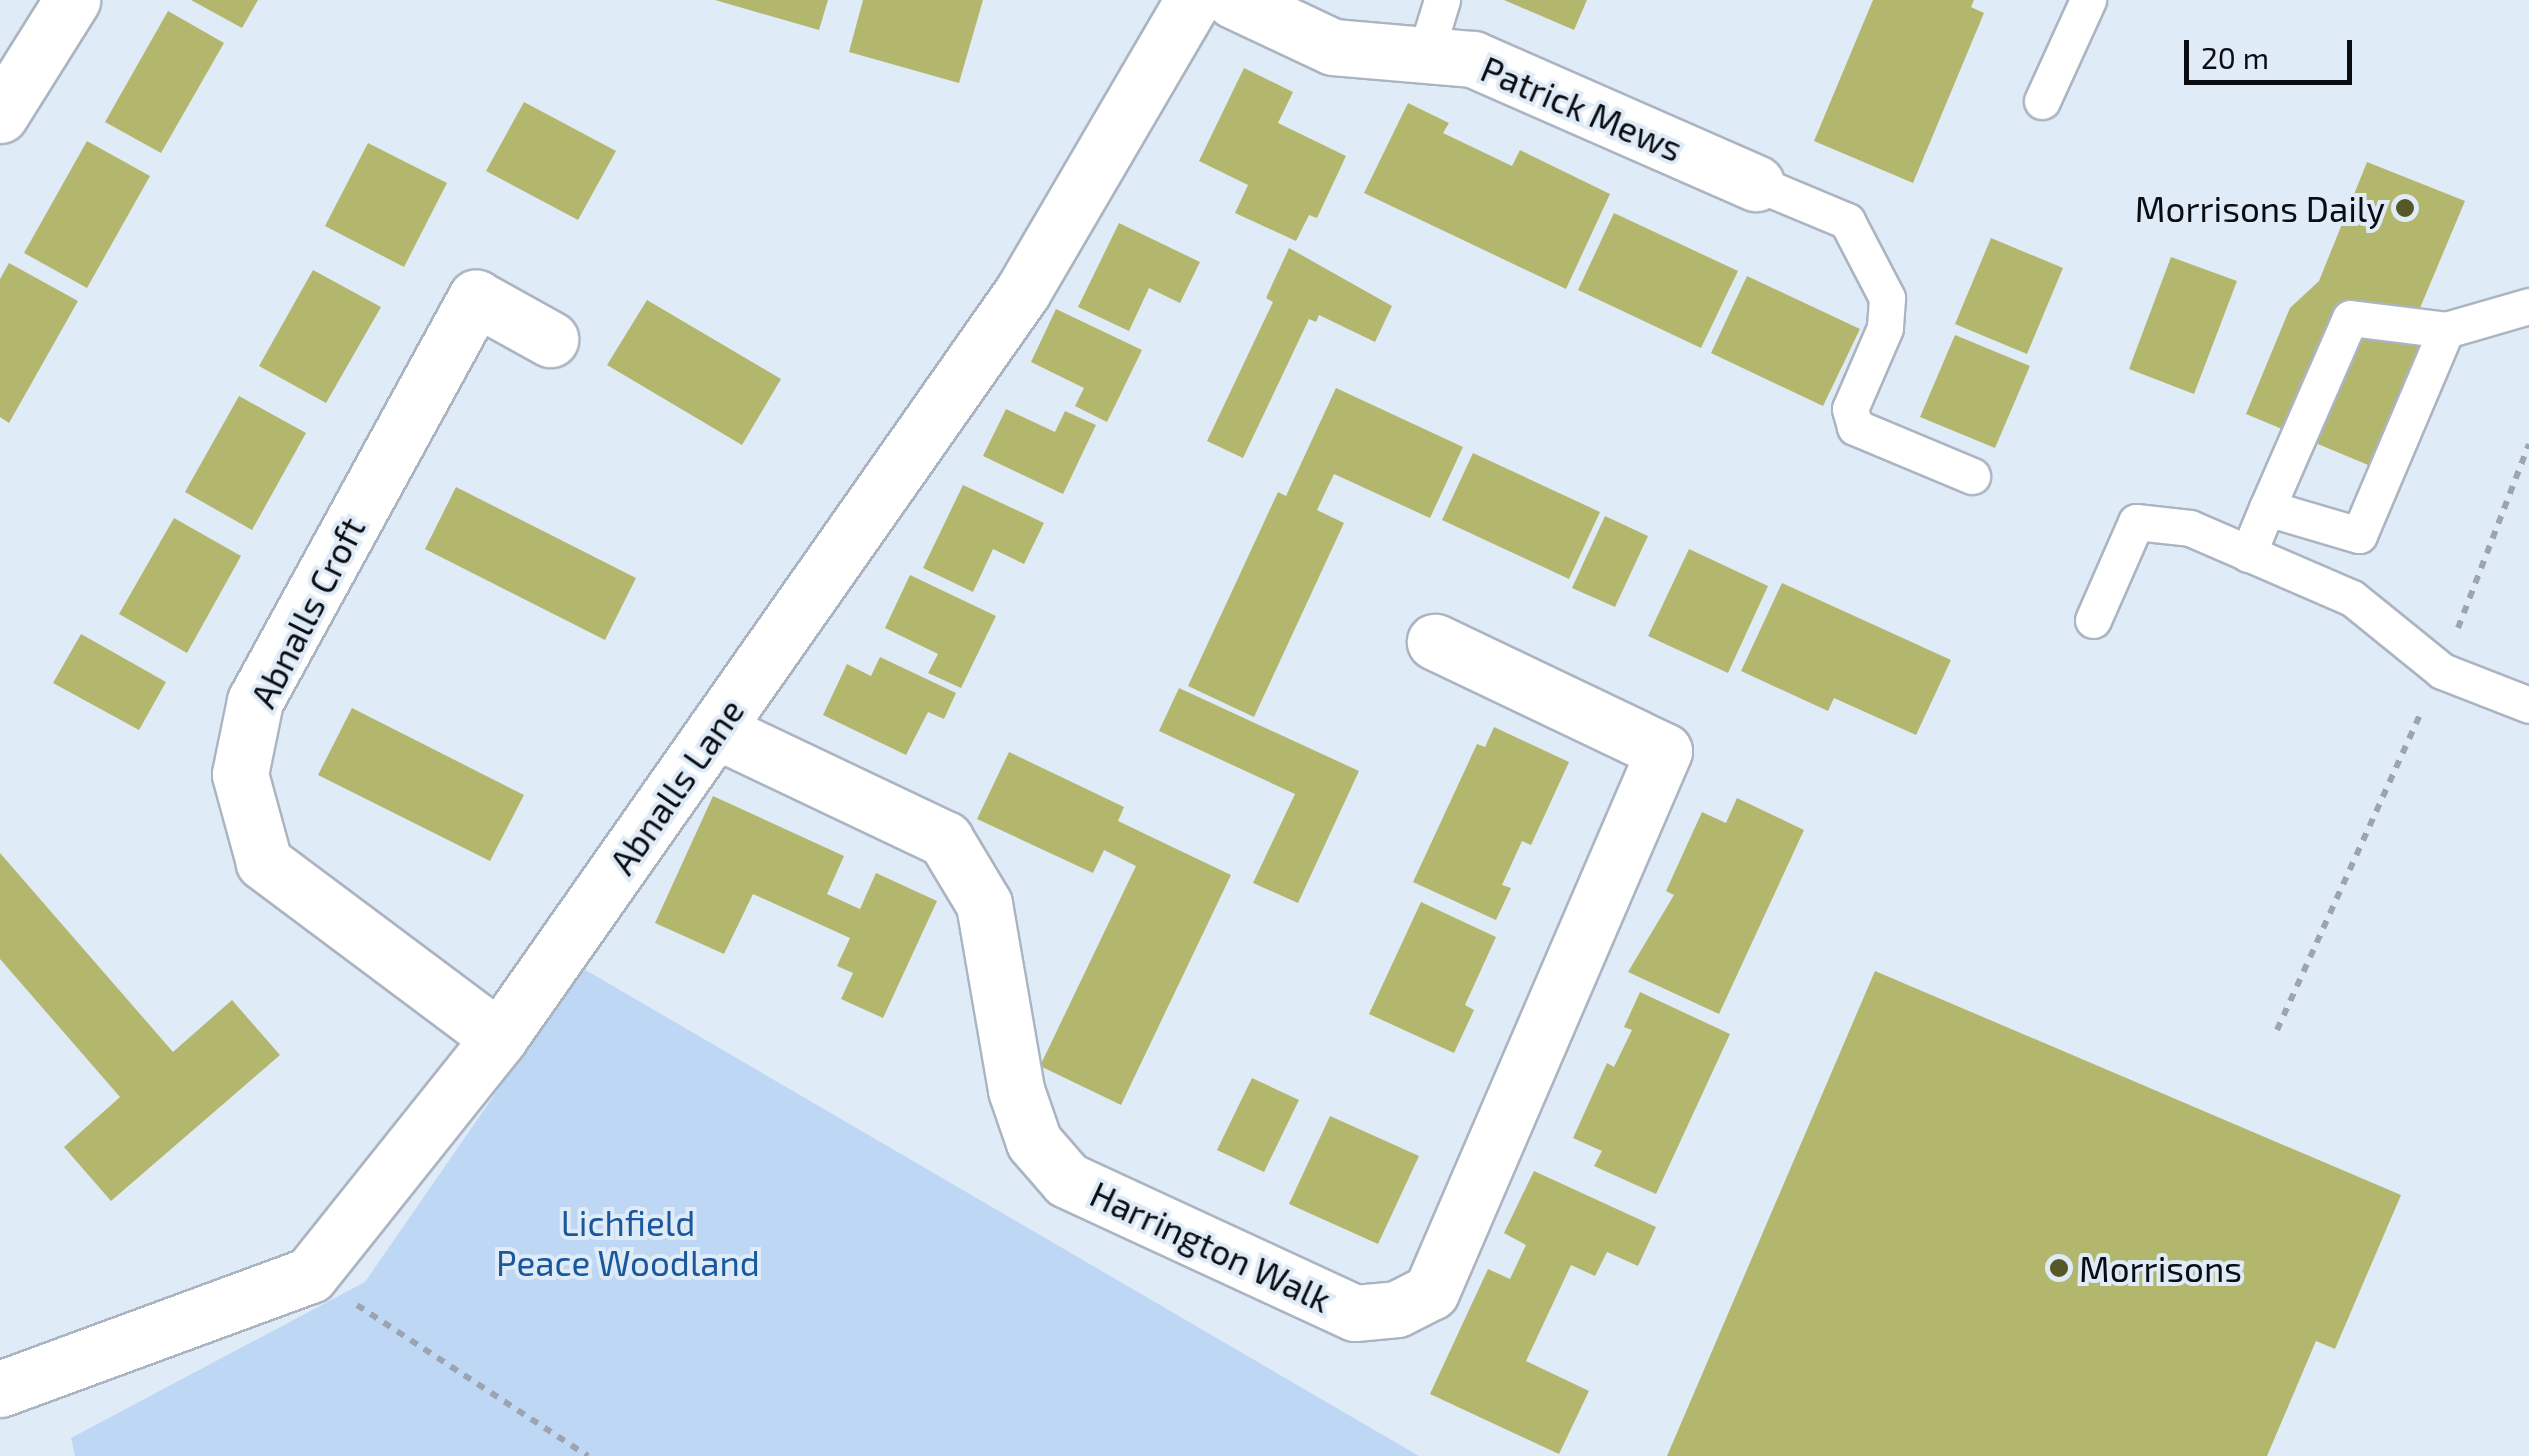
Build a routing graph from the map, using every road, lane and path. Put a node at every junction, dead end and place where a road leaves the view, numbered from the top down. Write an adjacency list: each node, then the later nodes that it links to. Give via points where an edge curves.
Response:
1 (72, 0): 8 (street)
2 (1193, 0): 21 (street, Abnalls Lane, via 1023,290)
3 (1233, 0): 6 (street, Patrick Mews, via 1334,47)
4 (1442, 0): 6 (lane)
5 (2088, 0): 7 (lane)
6 (1425, 55): 9 (street, Patrick Mews, via 1473,59)
7 (2042, 101)
8 (0, 115)
9 (1756, 183): 14 (lane, via 1847,221 1887,298 1885,328 1850,409 1856,426)
10 (2529, 306): 11 (lane)
11 (2446, 330): 15 (lane, via 2350,318); 15 (lane, via 2359,535)
12 (550, 340): 23 (street, Abnalls Croft, via 476,298 255,701 240,774 264,862)
13 (2529, 444): 19 (path)
14 (1972, 476)
15 (2267, 508): 16 (lane)
16 (2248, 554): 17 (lane, via 2190,528 2136,522); 19 (lane, via 2352,598)
17 (2093, 620)
18 (1435, 642): 21 (street, Harrington Walk, via 1664,751 1431,1292 1397,1308 1355,1313 1068,1180 1034,1142 1016,1090 984,904 945,839)
19 (2442, 670): 20 (lane); 22 (path)
20 (2529, 705)
21 (716, 730): 23 (street, Abnalls Lane)
22 (2278, 1030)
23 (499, 1038): 24 (street, Abnalls Lane)
24 (310, 1275): 25 (street); 26 (path)
25 (0, 1389)
26 (588, 1456)

